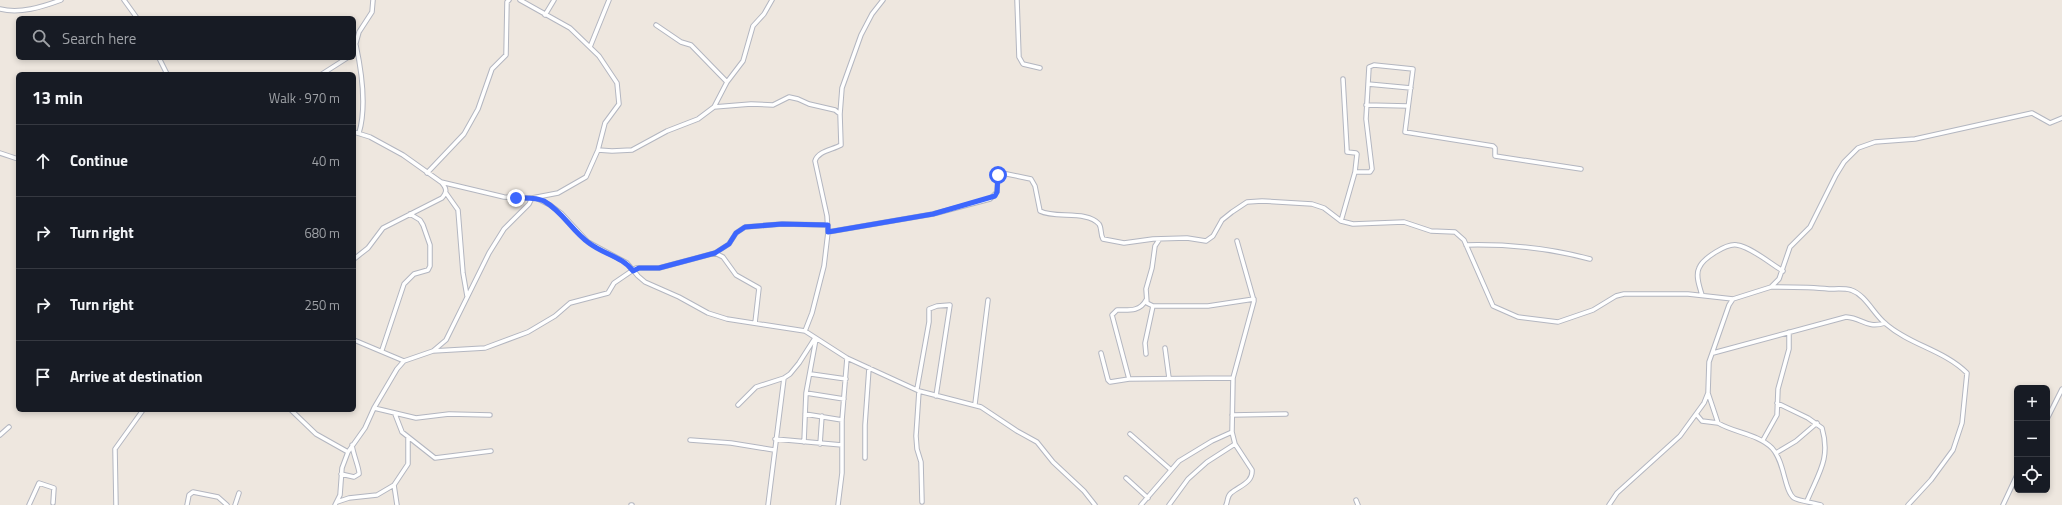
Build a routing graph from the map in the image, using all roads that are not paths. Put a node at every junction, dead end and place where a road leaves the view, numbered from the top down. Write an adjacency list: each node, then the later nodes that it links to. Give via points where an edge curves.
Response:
1 (62, 0): 11 (street, via 30,9)
2 (124, 0): 13 (street)
3 (373, 0): 15 (street, via 372,12 359,32)
4 (509, 0): 38 (street, via 506,6 506,55 492,69 478,109 464,134)
5 (520, 0): 12 (street)
6 (554, 0): 12 (street)
7 (609, 0): 16 (street)
8 (772, 0): 23 (street, via 764,14 752,26 743,61)
9 (883, 0): 29 (street, via 861,35 842,88)
10 (1017, 0): 19 (street, via 1020,61 1027,66)
11 (0, 8)
12 (545, 15): 16 (street, via 570,28)
13 (136, 16)
14 (656, 25): 23 (street, via 681,42 691,45)
15 (356, 45): 32 (street, via 363,102 363,120)
16 (590, 47): 33 (street, via 613,74 619,97 616,110 605,123)
17 (160, 60): 20 (street)
18 (344, 60): 21 (street)
19 (1040, 68)
20 (166, 72)
21 (325, 72)
22 (1343, 79): 37 (street, via 1347,152 1357,154)
23 (727, 82): 28 (street)
24 (1368, 84): 25 (street); 25 (street, via 1371,65 1412,68); 26 (street)
25 (1410, 88): 27 (street)
26 (1366, 104): 27 (street); 37 (street, via 1366,127 1372,169 1368,172)
27 (1408, 106): 36 (street, via 1406,132 1493,146 1495,156)
28 (714, 107): 29 (street, via 773,105 789,97 835,110); 33 (street, via 698,119 667,131 632,150)
29 (840, 114): 44 (street, via 841,145 818,155 815,161)
30 (2062, 118): 53 (street, via 2050,123 2032,112 1915,139 1875,142 1858,148 1844,162 1836,175 1810,227 1790,247)
31 (356, 132): 32 (street)
32 (359, 133): 38 (street, via 404,155)
33 (598, 150): 41 (street, via 590,170 582,180 558,192)
34 (0, 153): 35 (street)
35 (16, 158)
36 (1581, 169)
37 (1355, 172): 43 (street)
38 (428, 173): 39 (street)
39 (441, 182): 40 (street, via 446,187); 41 (street, via 495,196)
40 (446, 194): 42 (street); 56 (street, via 458,210 463,273)
41 (534, 198): 52 (street, via 550,205 588,242 627,263); 56 (street, via 504,229)
42 (410, 214): 50 (street, via 383,228 368,248); 69 (street, via 423,225 430,245 430,266 428,270 414,274 404,284)
43 (1341, 221): 46 (street, via 1324,208 1312,204 1253,201 1242,205 1222,220 1210,240 1202,242 1187,238); 48 (street, via 1366,225 1404,222 1431,231 1455,232)
44 (828, 225): 45 (street); 49 (street, via 782,224 745,227 736,233 729,244)
45 (828, 232): 46 (street, via 933,214 990,198 997,192 998,175 1002,173 1031,179 1040,211 1096,221 1105,241 1128,243); 64 (street, via 824,266)
46 (1160, 239): 60 (street, via 1155,246)
47 (1237, 241): 57 (street)
48 (1466, 245): 51 (street, via 1519,246 1560,251); 55 (street, via 1493,306 1522,318 1558,322 1593,310 1624,294)
49 (715, 253): 52 (street, via 659,268 639,268); 62 (street, via 723,257 736,275 759,288)
50 (356, 257)
51 (1590, 259)
52 (633, 271): 62 (street, via 646,282 708,313); 70 (street, via 614,283 608,293 570,303 528,332 485,348)
53 (1783, 271): 54 (street); 55 (street, via 1739,245 1725,246 1699,268 1697,273)
54 (1771, 287): 58 (street); 63 (street, via 1850,290 1872,308)
55 (1702, 295): 58 (street)
56 (468, 296): 70 (street, via 450,334)
57 (1254, 299): 61 (street, via 1208,306); 80 (street)
58 (1733, 299): 72 (street, via 1725,314)
59 (988, 300): 90 (street)
60 (1146, 300): 61 (street); 82 (street, via 1143,306 1136,310 1117,310 1112,315)
61 (1153, 306): 73 (street, via 1144,343)
62 (755, 324): 64 (street)
63 (1885, 324): 65 (street, via 1873,326 1856,318 1846,317); 152 (street, via 1950,358 1968,374 1962,423 1953,450)
64 (805, 331): 66 (street)
65 (1788, 332): 72 (street); 89 (street, via 1789,349 1778,389)
66 (815, 338): 74 (street); 77 (street); 78 (street, via 799,363)
67 (356, 341): 69 (street)
68 (1165, 348): 79 (street)
69 (382, 350): 75 (street)
70 (433, 351): 75 (street)
71 (1101, 353): 82 (street, via 1109,381)
72 (1712, 353): 86 (street, via 1708,368)
73 (1146, 354)
74 (847, 358): 76 (street); 81 (street)
75 (404, 361): 92 (street)
76 (869, 368): 84 (street); 123 (street)
77 (811, 374): 81 (street); 85 (street)
78 (784, 378): 91 (street, via 756,387); 111 (street)
79 (1169, 378): 80 (street); 82 (street)
80 (1233, 378): 100 (street)
81 (846, 379): 88 (street)
82 (1129, 379)
83 (2062, 389): 95 (street)
84 (918, 390): 87 (street); 87 (street, via 929,309 950,305); 133 (street, via 916,436 921,462)
85 (806, 393): 88 (street); 97 (street)
86 (1708, 393): 101 (street); 104 (street)
87 (936, 396): 90 (street)
88 (844, 399): 103 (street)
89 (1777, 403): 105 (street); 113 (street, via 1775,422)
90 (975, 404): 145 (street, via 1037,442 1052,462 1074,480)
91 (738, 405)
92 (374, 408): 96 (street); 118 (street, via 365,428)
93 (142, 412): 138 (street, via 115,449)
94 (293, 412): 121 (street, via 316,434)
95 (2050, 413)
96 (395, 414): 99 (street, via 416,418 450,414); 110 (street, via 398,425)
97 (805, 414): 102 (street); 114 (street)
98 (1286, 414): 100 (street)
99 (490, 415)
100 (1232, 415): 107 (street)
101 (1697, 415): 104 (street, via 1702,421); 150 (street, via 1680,436 1617,493)
102 (822, 416): 103 (street); 115 (street)
103 (842, 420): 117 (street)
104 (1718, 424): 113 (street)
105 (1816, 424): 122 (street, via 1796,441); 132 (street, via 1822,428 1824,434 1825,456)
106 (10, 427): 109 (street)
107 (1232, 432): 116 (street); 124 (street, via 1179,461)
108 (1130, 434): 124 (street)
109 (0, 435)
110 (408, 438): 120 (street, via 435,458); 128 (street, via 408,464)
111 (775, 439): 114 (street); 119 (street)
112 (690, 440): 119 (street)
113 (1763, 440): 122 (street)
114 (804, 442): 115 (street)
115 (820, 444): 117 (street)
116 (1235, 444): 147 (street, via 1207,462 1188,479); 148 (street, via 1252,474 1248,482 1230,494)
117 (842, 445): 144 (street)
118 (352, 446): 121 (street); 125 (street, via 359,474 354,477)
119 (774, 450): 143 (street)
120 (491, 451)
121 (348, 452): 125 (street)
122 (1776, 453): 132 (street, via 1792,495 1798,500)
123 (864, 458)
124 (1170, 470): 130 (street)
125 (341, 474): 135 (street, via 340,495)
126 (1126, 478): 130 (street)
127 (2014, 481): 153 (street)
128 (394, 485): 135 (street, via 377,495 349,498); 142 (street)
129 (239, 493): 141 (street)
130 (1148, 498): 146 (street)
131 (1356, 500): 149 (street)
132 (1807, 501): 136 (street)
133 (922, 502)
134 (53, 503): 137 (street, via 54,488 39,483)
135 (336, 504)
136 (1812, 504): 151 (street)
137 (29, 505)
138 (116, 505)
139 (187, 505): 140 (street, via 189,494 193,492 218,497)
140 (227, 505)
141 (235, 505)
142 (398, 505)
143 (768, 505)
144 (838, 505)
145 (1094, 505)
146 (1142, 505)
147 (1169, 505)
148 (1226, 505)
149 (1358, 505)
150 (1609, 505)
151 (1822, 505)
152 (1908, 505)
153 (2003, 505)

